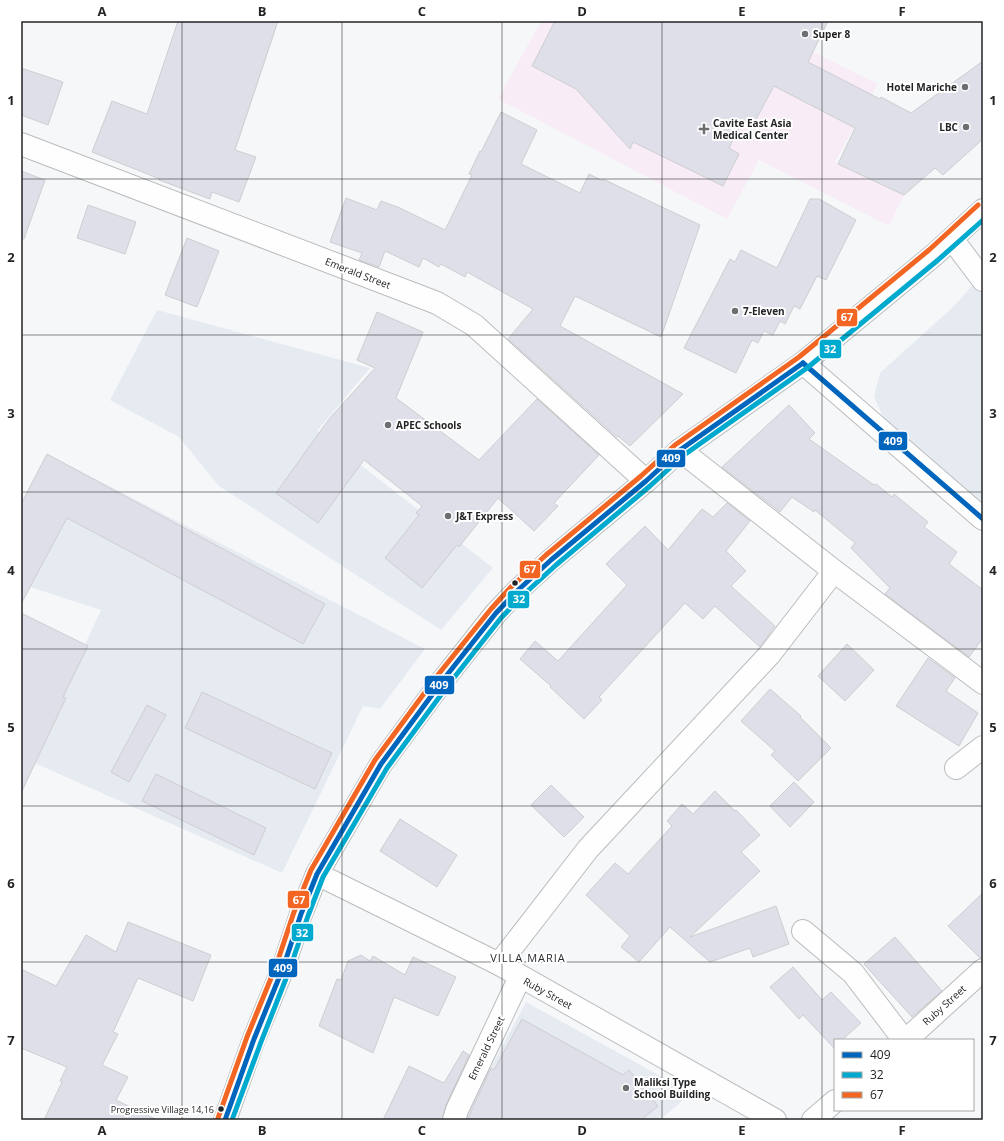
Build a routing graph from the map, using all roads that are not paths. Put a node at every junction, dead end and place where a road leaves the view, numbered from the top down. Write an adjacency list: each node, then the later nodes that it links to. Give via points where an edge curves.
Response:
1 (21, 144): 7 (street, Emerald Street, via 437,303 474,325)
2 (983, 210): 3 (street)
3 (952, 239): 4 (street); 5 (street)
4 (983, 280)
5 (803, 363): 6 (street); 8 (street)
6 (680, 450): 7 (street); 9 (street)
7 (646, 481): 13 (street, via 551,560 496,613 381,764)
8 (983, 519)
9 (834, 571): 10 (street); 15 (street, via 770,654 588,849)
10 (983, 684)
11 (983, 747): 12 (street)
12 (956, 768)
13 (317, 874): 15 (street, Ruby Street); 21 (street)
14 (803, 930): 18 (street, via 852,974)
15 (499, 964): 17 (street, Ruby Street)
16 (983, 970): 19 (street, Ruby Street)
17 (520, 977): 22 (street, Emerald Street, via 456,1110); 23 (street, Ruby Street)
18 (904, 1039)
19 (906, 1039)
20 (834, 1102): 24 (street)
21 (225, 1120)
22 (454, 1120)
23 (776, 1120)
24 (813, 1120)

